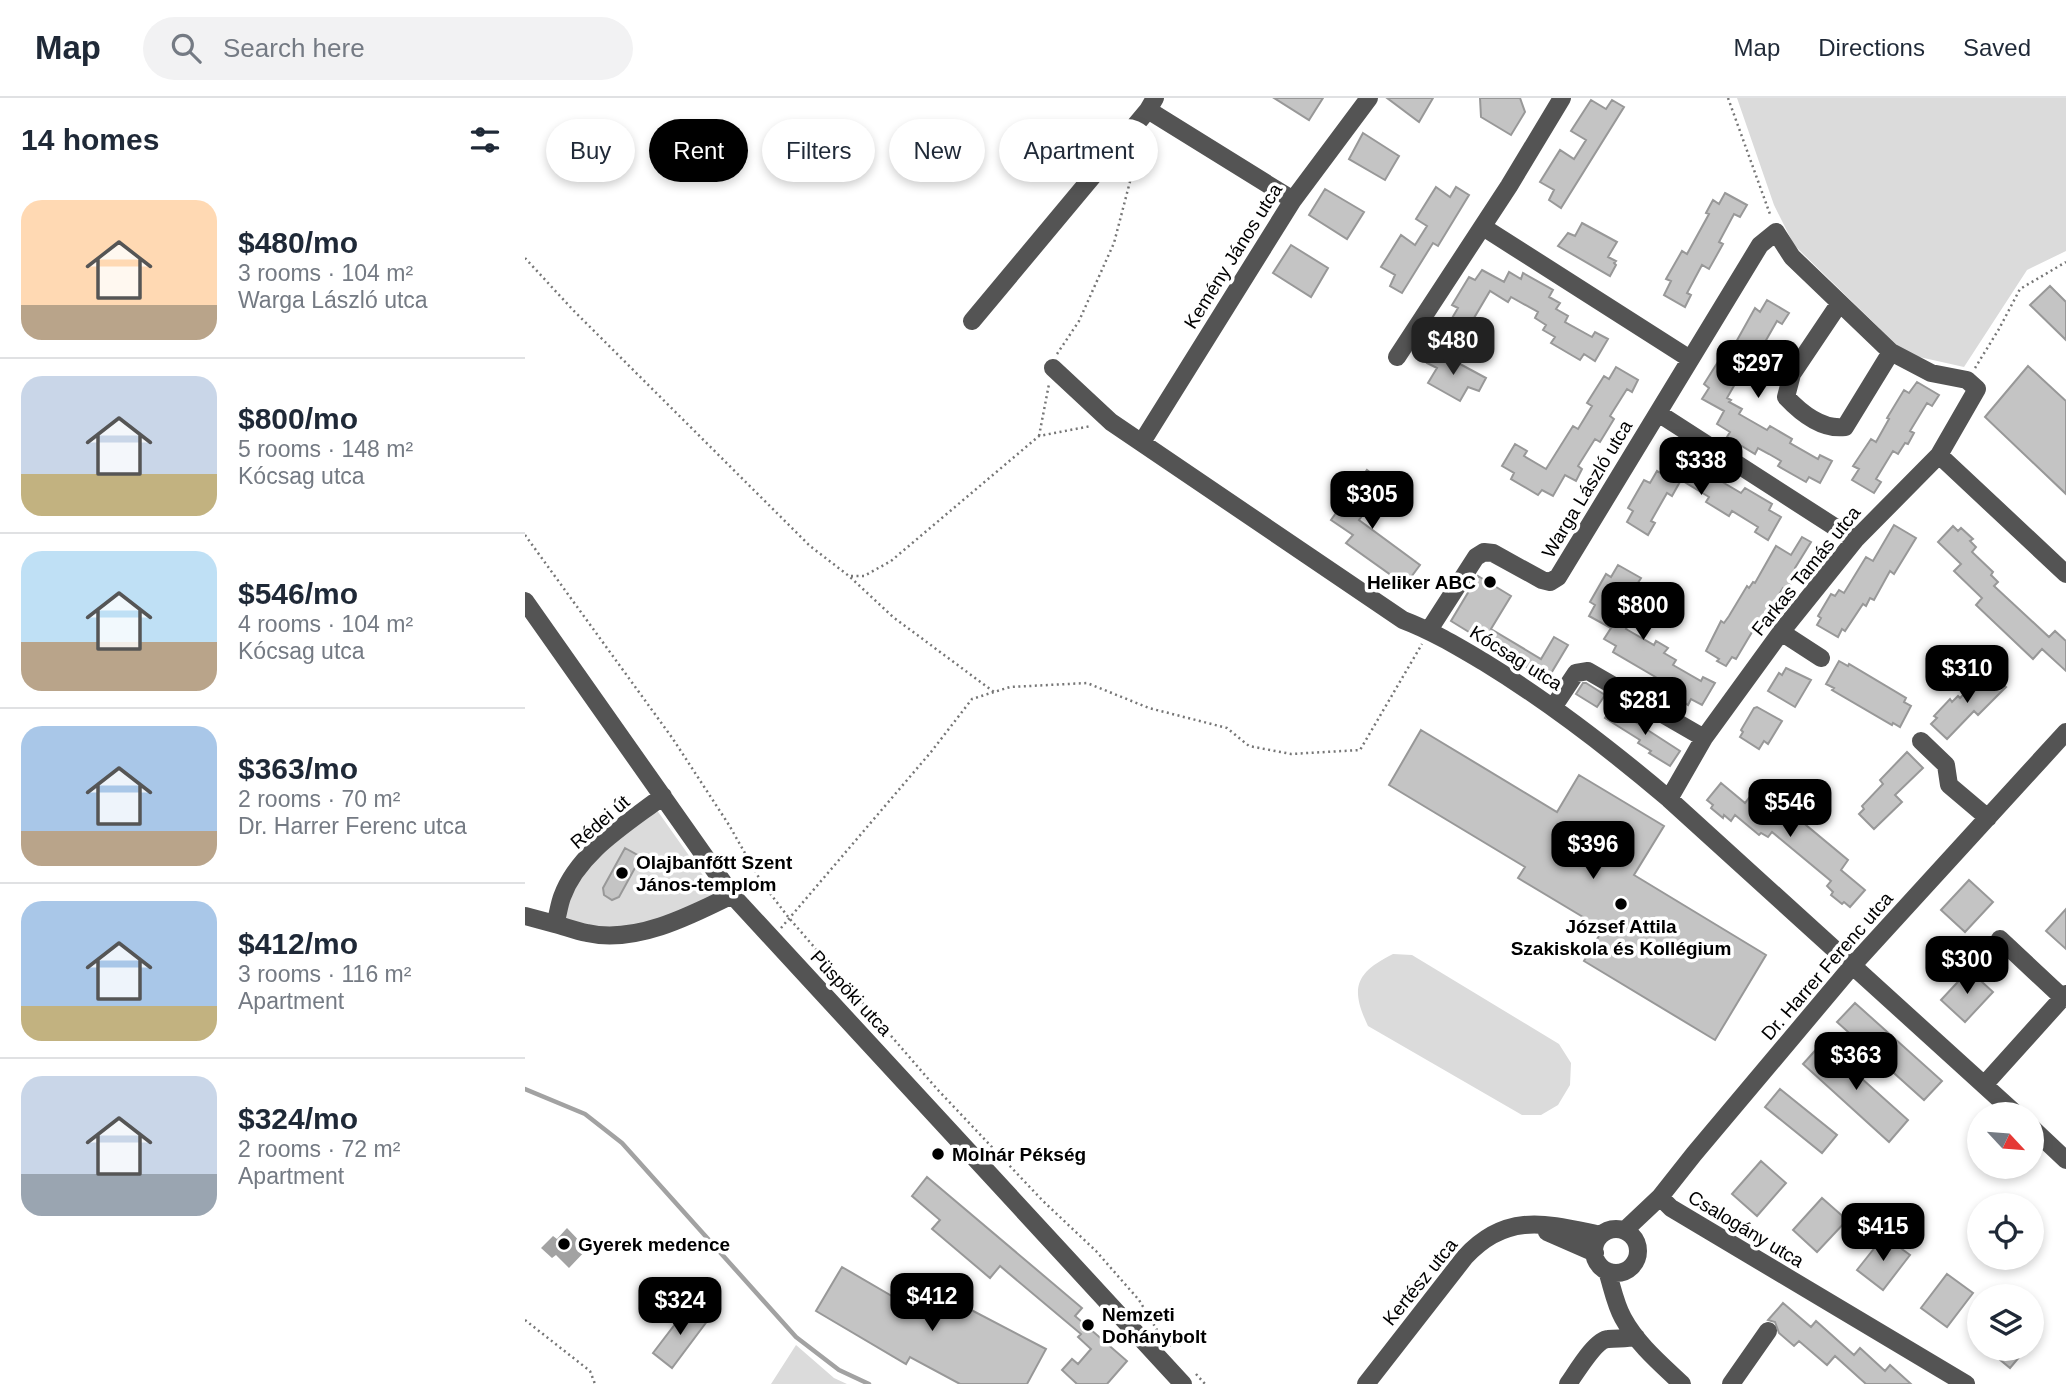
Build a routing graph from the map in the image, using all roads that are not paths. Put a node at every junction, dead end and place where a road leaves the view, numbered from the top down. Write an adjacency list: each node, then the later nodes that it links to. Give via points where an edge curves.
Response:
1 (1369, 98): 4 (street, Kemény János utca)
2 (1562, 98): 5 (street)
3 (1152, 104): 4 (street); 7 (street)
4 (1293, 200): 13 (street, Kemény János utca)
5 (1483, 227): 9 (street); 10 (street)
6 (1839, 304): 8 (street); 8 (street, via 1792,374 1786,397 1798,409 1831,429 1845,427); 10 (street, Warga László utca, via 1792,257 1776,232 1760,245)
7 (972, 321)
8 (1891, 352): 14 (street, Farkas Tamás utca, via 1931,373 1968,380 1977,389)
9 (1397, 357)
10 (1690, 359): 12 (street, Warga László utca)
11 (1053, 368): 13 (street, Kócsag utca, via 1111,422)
12 (1658, 413): 15 (street, Warga László utca); 18 (street, Warga László utca, via 1558,577 1551,583 1542,580 1484,552 1476,557)
13 (1142, 442): 18 (street, Kócsag utca, via 1403,620)
14 (1939, 455): 15 (street, Farkas Tamás utca); 16 (street)
15 (1855, 540): 19 (street, Farkas Tamás utca)
16 (2066, 574)
17 (525, 601): 25 (street, Püspöki utca)
18 (1429, 630): 21 (street, Kócsag utca)
19 (1781, 632): 20 (street); 23 (street, Farkas Tamás utca)
20 (1821, 658)
21 (1555, 706): 23 (street, via 1576,673 1588,671); 26 (street, Kócsag utca)
22 (2066, 732): 27 (street, Dr. Harrer Ferenc utca)
23 (1704, 738): 26 (street, Farkas Tamás utca)
24 (1921, 741): 27 (street, via 1946,765 1949,785)
25 (663, 796): 28 (street, Püspöki utca); 30 (street, Rédei út, via 606,839 583,863 562,896)
26 (1669, 799): 32 (street, Kócsag utca)
27 (1988, 818): 32 (street, Dr. Harrer Ferenc utca)
28 (732, 895): 30 (street, via 628,935 588,934); 48 (street, Püspöki utca)
29 (525, 916): 30 (street)
30 (555, 924)
31 (2000, 939): 33 (street)
32 (1853, 965): 34 (street, Kócsag utca); 38 (street, Dr. Harrer Ferenc utca)
33 (2064, 996): 34 (street)
34 (1984, 1085): 35 (street, Kócsag utca)
35 (2003, 1102)
36 (2044, 1139): 37 (street)
37 (2066, 1160)
38 (1660, 1197): 40 (street, Dr. Harrer Ferenc utca); 42 (street, Csalogány utca); 53 (street, Csalogány utca, via 1682,1215)
39 (1520, 1225): 41 (street, Kertész utca, via 1543,1223); 43 (street); 49 (street, Kertész utca, via 1481,1240 1473,1248)
40 (1625, 1230): 41 (street, via 1612,1229); 42 (street)
41 (1601, 1235): 43 (street)
42 (1637, 1244): 44 (street, via 1637,1259)
43 (1595, 1253): 45 (street)
44 (1627, 1270): 45 (street); 46 (street, via 1624,1299)
45 (1607, 1271): 46 (street, via 1617,1305)
46 (1632, 1331): 50 (street, via 1620,1340 1598,1343); 51 (street)
47 (1768, 1331): 52 (street)
48 (1183, 1384)
49 (1366, 1384)
50 (1568, 1384)
51 (1682, 1384)
52 (1731, 1384)
53 (1966, 1384)

